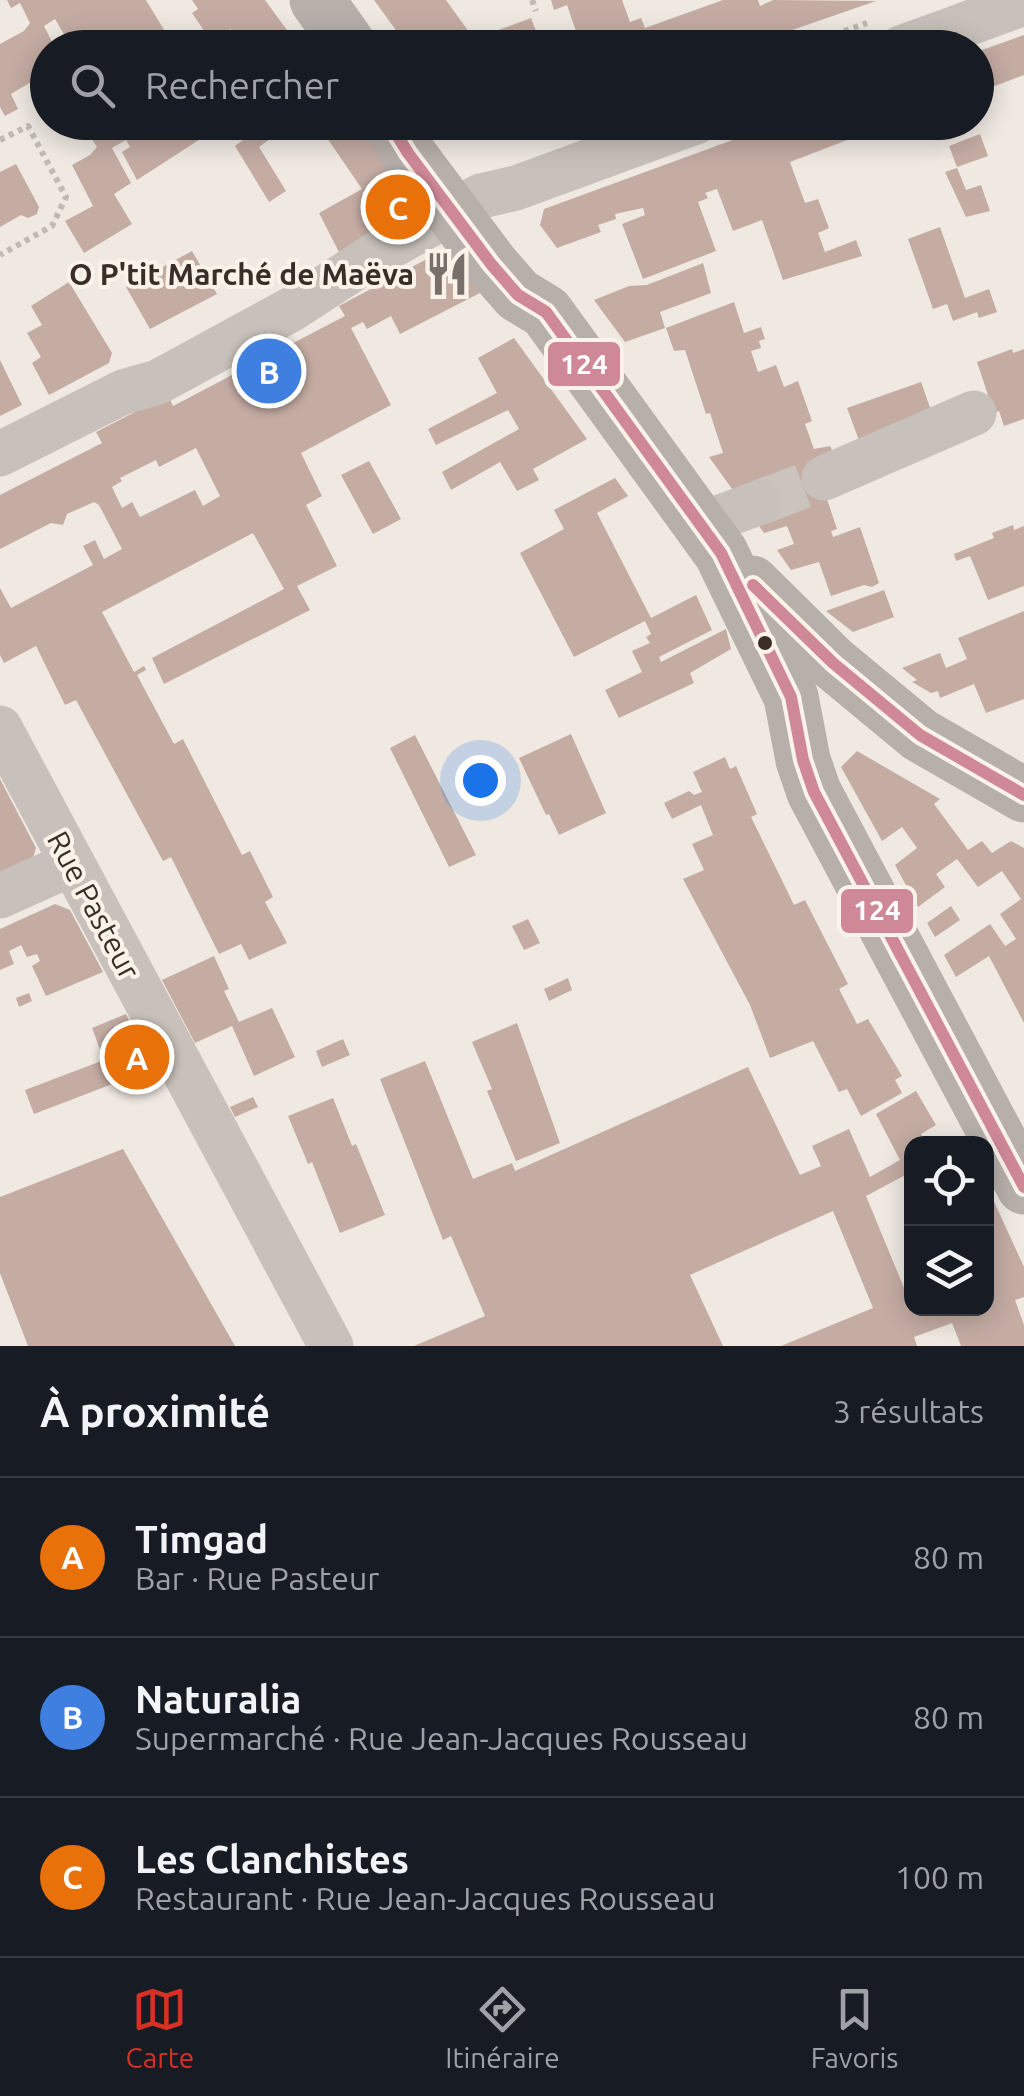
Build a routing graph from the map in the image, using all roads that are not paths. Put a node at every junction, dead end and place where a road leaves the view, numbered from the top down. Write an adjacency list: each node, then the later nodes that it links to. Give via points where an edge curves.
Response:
1 (317, 0): 3 (main road)
2 (1024, 3): 4 (street)
3 (338, 30)
4 (950, 30)
5 (406, 140): 8 (main road)
6 (434, 140): 8 (main road)
7 (647, 140): 8 (street)
8 (467, 205): 10 (street, via 158,382); 13 (main road, via 518,294 546,312)
9 (974, 413): 11 (street)
10 (0, 454)
11 (824, 478)
12 (761, 502): 13 (street)
13 (711, 538): 15 (main road, via 833,662); 16 (main road, via 792,696)
14 (0, 728): 18 (street, Rue Pasteur)
15 (920, 735): 16 (main road, via 865,720 834,722); 17 (main road)
16 (803, 760): 20 (main road)
17 (1024, 795)
18 (71, 864): 19 (street); 21 (street, Rue Pasteur)
19 (0, 896)
20 (1024, 1186)
21 (331, 1346)

